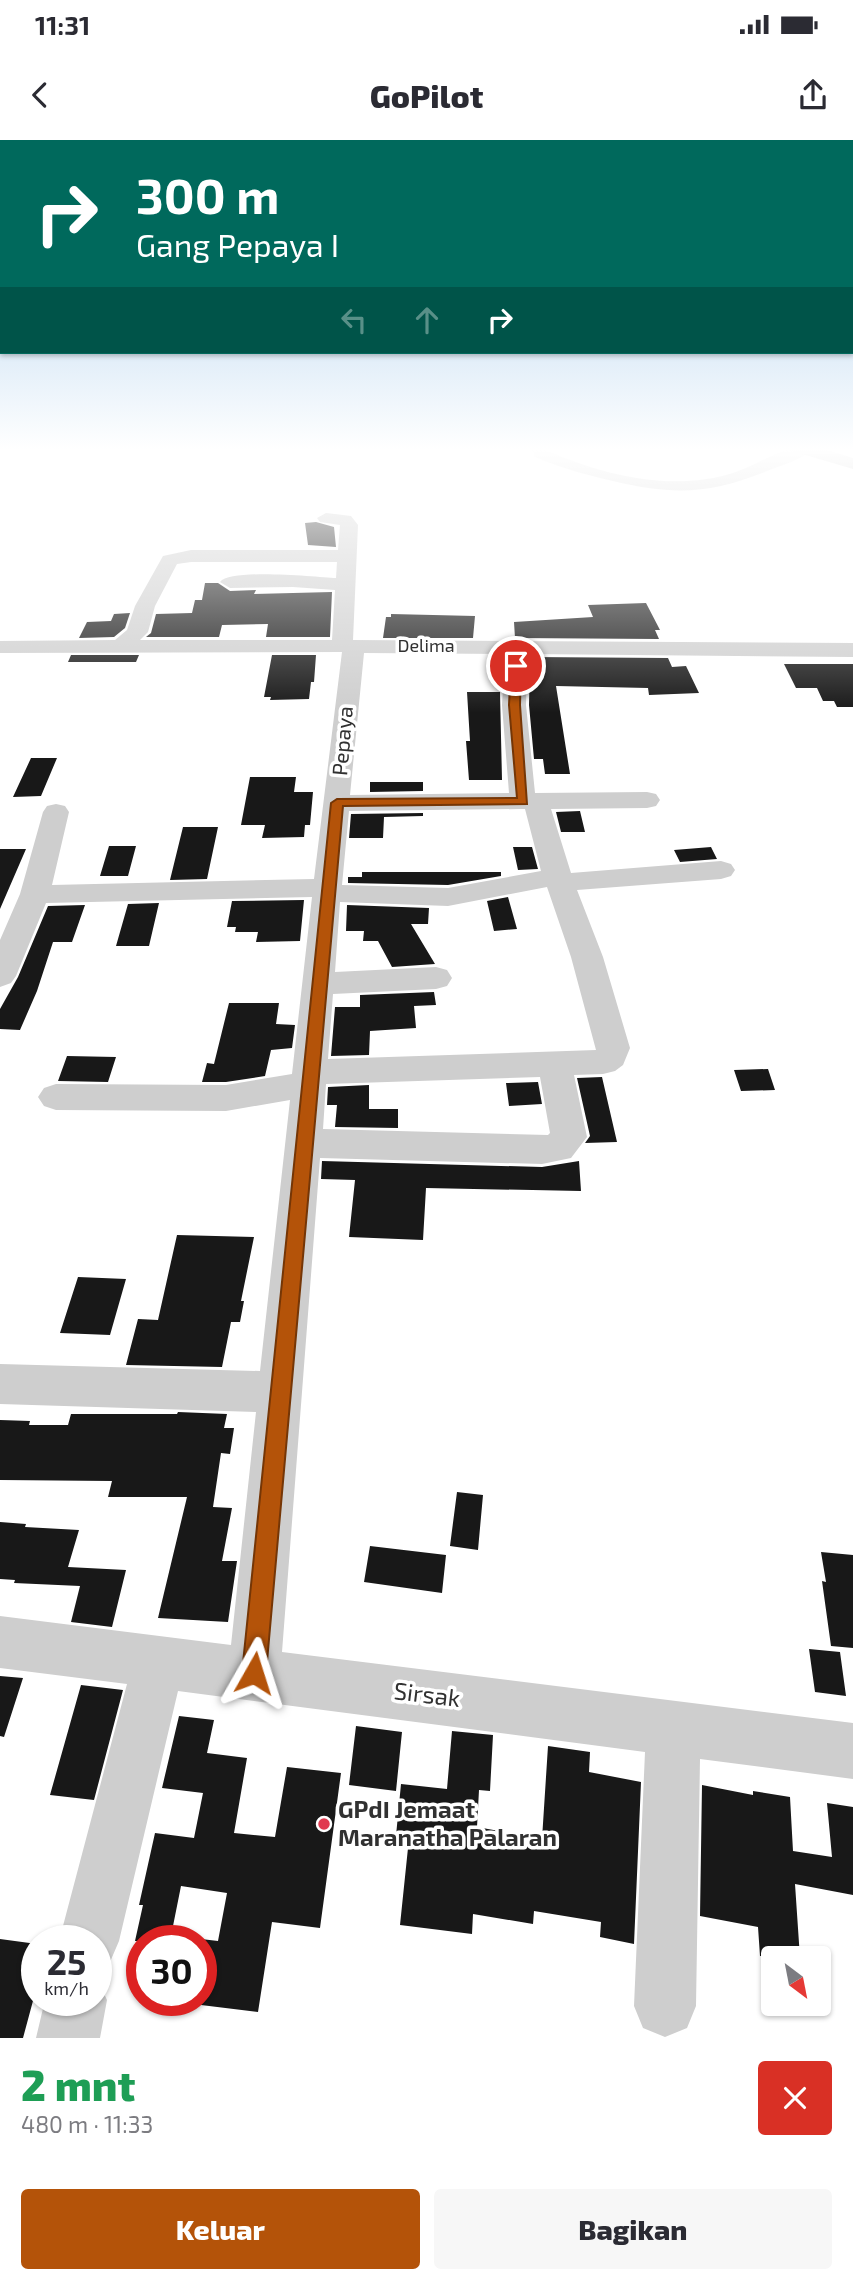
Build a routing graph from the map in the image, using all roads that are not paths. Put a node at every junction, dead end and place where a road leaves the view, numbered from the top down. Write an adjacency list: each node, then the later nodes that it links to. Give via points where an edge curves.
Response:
1 (348, 536): 2 (street, Pepaya)
2 (349, 556): 4 (street, Pepaya); 9 (street, via 191,556 170,560 145,606 137,632)
3 (230, 582): 4 (street)
4 (347, 585): 6 (street, Pepaya)
5 (851, 640): 7 (street, Delima)
6 (348, 646): 7 (street, Delima); 9 (street, Delima); 12 (street, Pepaya)
7 (516, 646): 11 (street, via 514,705)
8 (0, 647): 9 (street, Delima)
9 (120, 647)
10 (648, 800): 11 (street)
11 (530, 802): 12 (street); 15 (street)
12 (337, 803): 16 (street, Pepaya)
13 (56, 812): 17 (street)
14 (722, 870): 15 (street)
15 (560, 879): 16 (street, via 448,897); 21 (street, via 613,1048 603,1062)
16 (327, 891): 17 (street); 20 (street, Pepaya)
17 (35, 894): 18 (street)
18 (0, 976)
19 (436, 978): 20 (street)
20 (318, 984): 22 (street, Pepaya)
21 (555, 1064): 22 (street); 24 (street, via 569,1137 558,1148)
22 (309, 1078): 23 (street, via 226,1098); 24 (street, Pepaya)
23 (56, 1097)
24 (303, 1143): 26 (street, Pepaya)
25 (0, 1384): 26 (street)
26 (280, 1392): 29 (street, Pepaya)
27 (0, 1642): 28 (street, Sirsak)
28 (159, 1661): 29 (street, Sirsak); 32 (street)
29 (254, 1673): 30 (street, Sirsak)
30 (673, 1726): 31 (street, Sirsak); 33 (street)
31 (853, 1751)
32 (93, 1925)
33 (665, 2006)
34 (73, 2016): 35 (street)
35 (68, 2038)

